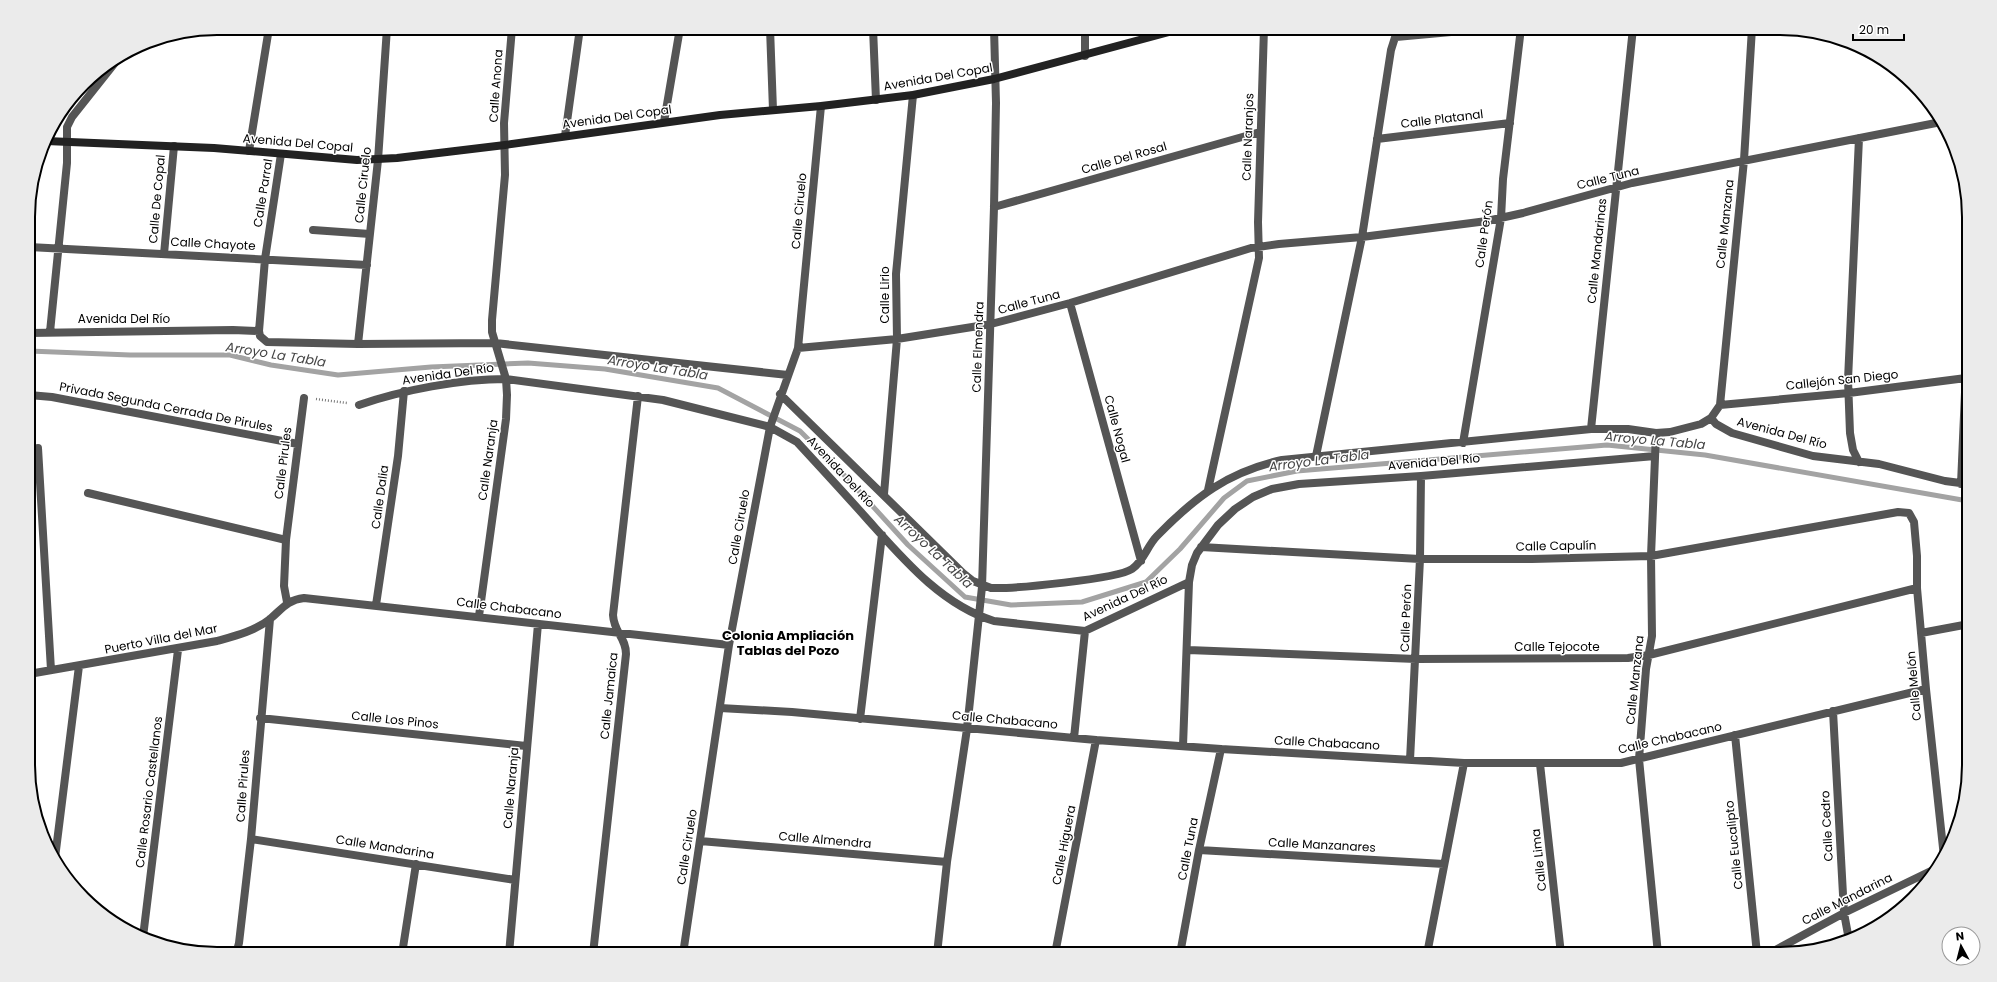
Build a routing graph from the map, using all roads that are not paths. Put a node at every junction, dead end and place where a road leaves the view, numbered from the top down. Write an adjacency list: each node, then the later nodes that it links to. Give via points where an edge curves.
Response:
1 (269, 35): 35 (street, Calle Parral)
2 (387, 35): 37 (street, Calle Ciruelo)
3 (511, 35): 33 (street, Calle Anona, via 504,123)
4 (579, 35): 28 (street)
5 (679, 35): 24 (street)
6 (770, 35): 23 (street)
7 (873, 35): 21 (street)
8 (994, 35): 19 (street)
9 (1085, 35): 17 (street)
10 (1155, 35): 17 (street, Avenida Del Copal)
11 (1264, 35): 27 (street, Calle Naranjos)
12 (1418, 35): 16 (street)
13 (1520, 35): 25 (street, Calle Perón)
14 (1632, 35): 39 (street, Calle Mandarinas)
15 (1752, 35): 38 (street, Calle Manzana)
16 (1396, 37): 30 (street)
17 (1085, 56): 19 (street, Avenida Del Copal)
18 (108, 72): 32 (street, via 72,117 67,127)
19 (994, 79): 20 (street, Avenida Del Copal); 40 (street, Calle Elmendra)
20 (913, 95): 21 (street, Avenida Del Copal); 56 (street, Calle Lirio, via 896,274)
21 (876, 100): 22 (street, Avenida Del Copal)
22 (821, 106): 23 (street, Avenida Del Copal); 59 (street, Calle Ciruelo)
23 (773, 110): 24 (street, Avenida Del Copal)
24 (664, 122): 28 (street, Avenida Del Copal)
25 (1510, 122): 30 (street, Calle Platanal); 41 (street, Calle Perón, via 1502,179)
26 (1936, 123): 29 (street, Calle Tuna)
27 (1260, 132): 40 (street, Calle Del Rosal); 46 (street, Calle Naranjos)
28 (565, 136): 33 (street, Avenida Del Copal)
29 (1859, 138): 38 (street, Calle Tuna); 64 (street)
30 (1377, 139): 44 (street)
31 (52, 141): 32 (street, Avenida Del Copal)
32 (66, 141): 34 (street, Avenida Del Copal); 47 (street, via 67,163)
33 (505, 145): 37 (street, Avenida Del Copal); 57 (street, via 505,175 492,320)
34 (174, 146): 35 (street, Avenida Del Copal); 48 (street, Calle De Copal)
35 (249, 151): 36 (street, Avenida Del Copal)
36 (281, 154): 37 (street, Avenida Del Copal); 49 (street, Calle Parral)
37 (378, 160): 43 (street, Calle Ciruelo)
38 (1744, 160): 39 (street, Calle Tuna); 70 (street, Calle Manzana)
39 (1616, 187): 41 (street, Calle Tuna); 73 (street, Calle Mandarinas)
40 (994, 207): 52 (street, Calle Elmendra)
41 (1501, 218): 44 (street, Calle Tuna); 75 (street, Calle Perón)
42 (313, 230): 43 (street)
43 (370, 234): 50 (street, Calle Ciruelo)
44 (1362, 237): 46 (street, Calle Tuna); 79 (street)
45 (35, 247): 47 (street, Calle Chayote)
46 (1259, 247): 51 (street, Calle Tuna); 83 (street, via 1258,268)
47 (58, 248): 48 (street, Calle Chayote); 54 (street)
48 (164, 254): 49 (street, Calle Chayote)
49 (265, 259): 50 (street, Calle Chayote); 53 (street, Calle Parral)
50 (367, 265): 58 (street, Calle Ciruelo)
51 (1070, 303): 52 (street, Calle Tuna); 92 (street, Calle Nogal)
52 (991, 324): 56 (street, Calle Tuna); 94 (street, Calle Elmendra)
53 (259, 331): 54 (street, Avenida Del Río); 58 (street, Avenida Del Río, via 260,336 267,342)
54 (50, 332): 55 (street, Avenida Del Río)
55 (35, 333)
56 (897, 339): 59 (street, Calle Tuna); 85 (street, Calle Lirio)
57 (495, 343): 58 (street, Avenida Del Río); 60 (street, Avenida Del Río); 61 (street)
58 (358, 344)
59 (798, 348): 60 (street, Calle Ciruelo)
60 (788, 375): 65 (street, Calle Ciruelo)
61 (506, 378): 63 (street, Avenida Del Río); 67 (street, Avenida Del Río); 99 (street, Calle Naranja, via 506,419)
62 (1962, 378): 64 (street, Callejón San Diego)
63 (404, 391): 69 (street, Avenida Del Río); 97 (street, Calle Dalia, via 398,456)
64 (1849, 392): 70 (street, Callejón San Diego); 80 (street, via 1853,450)
65 (780, 394): 72 (street, Calle Ciruelo); 85 (street, Avenida Del Río)
66 (35, 396): 76 (street, Privada Segunda Cerrada De Pirules)
67 (638, 396): 72 (street, Avenida Del Río); 104 (street, Calle Jamaica, via 613,615 613,624)
68 (304, 398): 76 (street, Calle Pirules)
69 (359, 404)
70 (1720, 405): 71 (street, Calle Manzana)
71 (1711, 418): 74 (street, Avenida Del Río, via 1682,430); 80 (street, Avenida Del Río, via 1732,433 1813,456)
72 (770, 424): 87 (street, Avenida Del Río, via 797,442); 106 (street, Calle Ciruelo)
73 (1591, 429): 74 (street, Avenida Del Río, via 1628,429); 75 (street, Avenida Del Río)
74 (1656, 435): 78 (street, Calle Manzana)
75 (1463, 443): 79 (street, Avenida Del Río)
76 (298, 444): 88 (street, Calle Pirules)
77 (38, 448): 112 (street)
78 (1656, 454): 81 (street, Avenida Del Río); 90 (street, Calle Manzana)
79 (1316, 456): 83 (street, Avenida Del Río, via 1262,464 1236,474)
80 (1859, 462): 82 (street, Avenida Del Río, via 1879,464)
81 (1421, 476): 89 (street, Avenida Del Río, via 1299,484 1272,489 1235,509 1218,525); 91 (street, Calle Perón)
82 (1962, 483)
83 (1208, 490): 92 (street, Avenida Del Río, via 1156,537)
84 (88, 493): 88 (street)
85 (884, 494): 94 (street, Avenida Del Río, via 963,573)
86 (1909, 513): 90 (street, Calle Capulín, via 1898,512); 95 (street, Calle Melón, via 1914,522)
87 (882, 535): 98 (street, Avenida Del Río, via 925,581); 118 (street)
88 (286, 540): 96 (street, Calle Pirules, via 284,586)
89 (1201, 547): 91 (street, Calle Capulín); 93 (street, Avenida Del Río, via 1192,565)
90 (1651, 556): 91 (street, Calle Capulín); 109 (street, Calle Manzana, via 1652,636)
91 (1420, 559): 110 (street, Calle Perón)
92 (1141, 561): 94 (street, Avenida Del Río, via 1132,569 1111,576 1001,588)
93 (1189, 582): 103 (street, Avenida Del Río); 108 (street)
94 (982, 586): 98 (street, Calle Elmendra)
95 (1917, 588): 105 (street, Calle Melón); 109 (street, Calle Tejocote)
96 (287, 602): 97 (street, Calle Chabacano, via 304,598); 100 (street, Puerto Villa del Mar)
97 (376, 605): 99 (street, Calle Chabacano)
98 (979, 613): 103 (street, Avenida Del Río, via 994,621); 119 (street)
99 (479, 616): 101 (street, Calle Chabacano)
100 (270, 619): 107 (street, Puerto Villa del Mar, via 237,636); 117 (street, Calle Pirules)
101 (538, 624): 104 (street, Calle Chabacano); 123 (street, Calle Naranja)
102 (1962, 625): 105 (street)
103 (1085, 631): 121 (street)
104 (618, 632): 106 (street, Calle Chabacano); 146 (street, Calle Jamaica, via 625,643 626,654)
105 (1921, 633): 114 (street, Calle Melón)
106 (729, 645): 115 (street, Calle Ciruelo)
107 (178, 650): 111 (street, Puerto Villa del Mar); 141 (street, Calle Rosario Castellanos)
108 (1188, 650): 110 (street, Calle Tejocote); 124 (street)
109 (1649, 655): 110 (street, Calle Tejocote, via 1604,660); 126 (street, Calle Manzana)
110 (1416, 659): 127 (street, Calle Perón)
111 (80, 666): 112 (street, Puerto Villa del Mar); 133 (street)
112 (51, 670): 113 (street, Puerto Villa del Mar)
113 (35, 673)
114 (1926, 689): 116 (street, Calle Chabacano); 132 (street, Calle Melón)
115 (720, 708): 118 (street, Calle Chabacano); 131 (street, Calle Ciruelo)
116 (1833, 711): 120 (street, Calle Chabacano); 140 (street, Calle Cedro)
117 (260, 718): 123 (street, Calle Los Pinos); 130 (street, Calle Pirules)
118 (860, 719): 119 (street, Calle Chabacano)
119 (967, 729): 121 (street, Calle Chabacano); 135 (street)
120 (1735, 735): 126 (street, Calle Chabacano); 154 (street, Calle Eucalipto)
121 (1074, 738): 122 (street, Calle Chabacano)
122 (1096, 740): 124 (street, Calle Chabacano); 149 (street, Calle Higuera)
123 (526, 746): 139 (street, Calle Naranja)
124 (1183, 746): 125 (street, Calle Chabacano)
125 (1222, 749): 127 (street, Calle Chabacano); 134 (street, Calle Tuna)
126 (1639, 759): 129 (street, Calle Chabacano, via 1621,763); 153 (street, Calle Manzana)
127 (1410, 760): 128 (street, Calle Chabacano)
128 (1464, 763): 129 (street, Calle Chabacano); 137 (street)
129 (1540, 764): 152 (street, Calle Lima)
130 (251, 839): 136 (street, Calle Mandarina); 143 (street, Calle Pirules)
131 (700, 841): 135 (street, Calle Almendra); 147 (street, Calle Ciruelo)
132 (1943, 846)
133 (56, 850)
134 (1199, 850): 137 (street, Calle Manzanares); 150 (street, Calle Tuna)
135 (948, 862): 148 (street)
136 (416, 864): 139 (street, Calle Mandarina); 144 (street)
137 (1444, 864): 151 (street)
138 (1926, 873): 140 (street, Calle Mandarina)
139 (515, 880): 145 (street, Calle Naranja)
140 (1844, 913): 142 (street, Calle Cedro); 155 (street, Calle Mandarina)
141 (144, 931)
142 (1848, 933)
143 (238, 947)
144 (403, 947)
145 (510, 947)
146 (594, 947)
147 (684, 947)
148 (937, 947)
149 (1056, 947)
150 (1182, 947)
151 (1428, 947)
152 (1560, 947)
153 (1657, 947)
154 (1756, 947)
155 (1781, 947)

